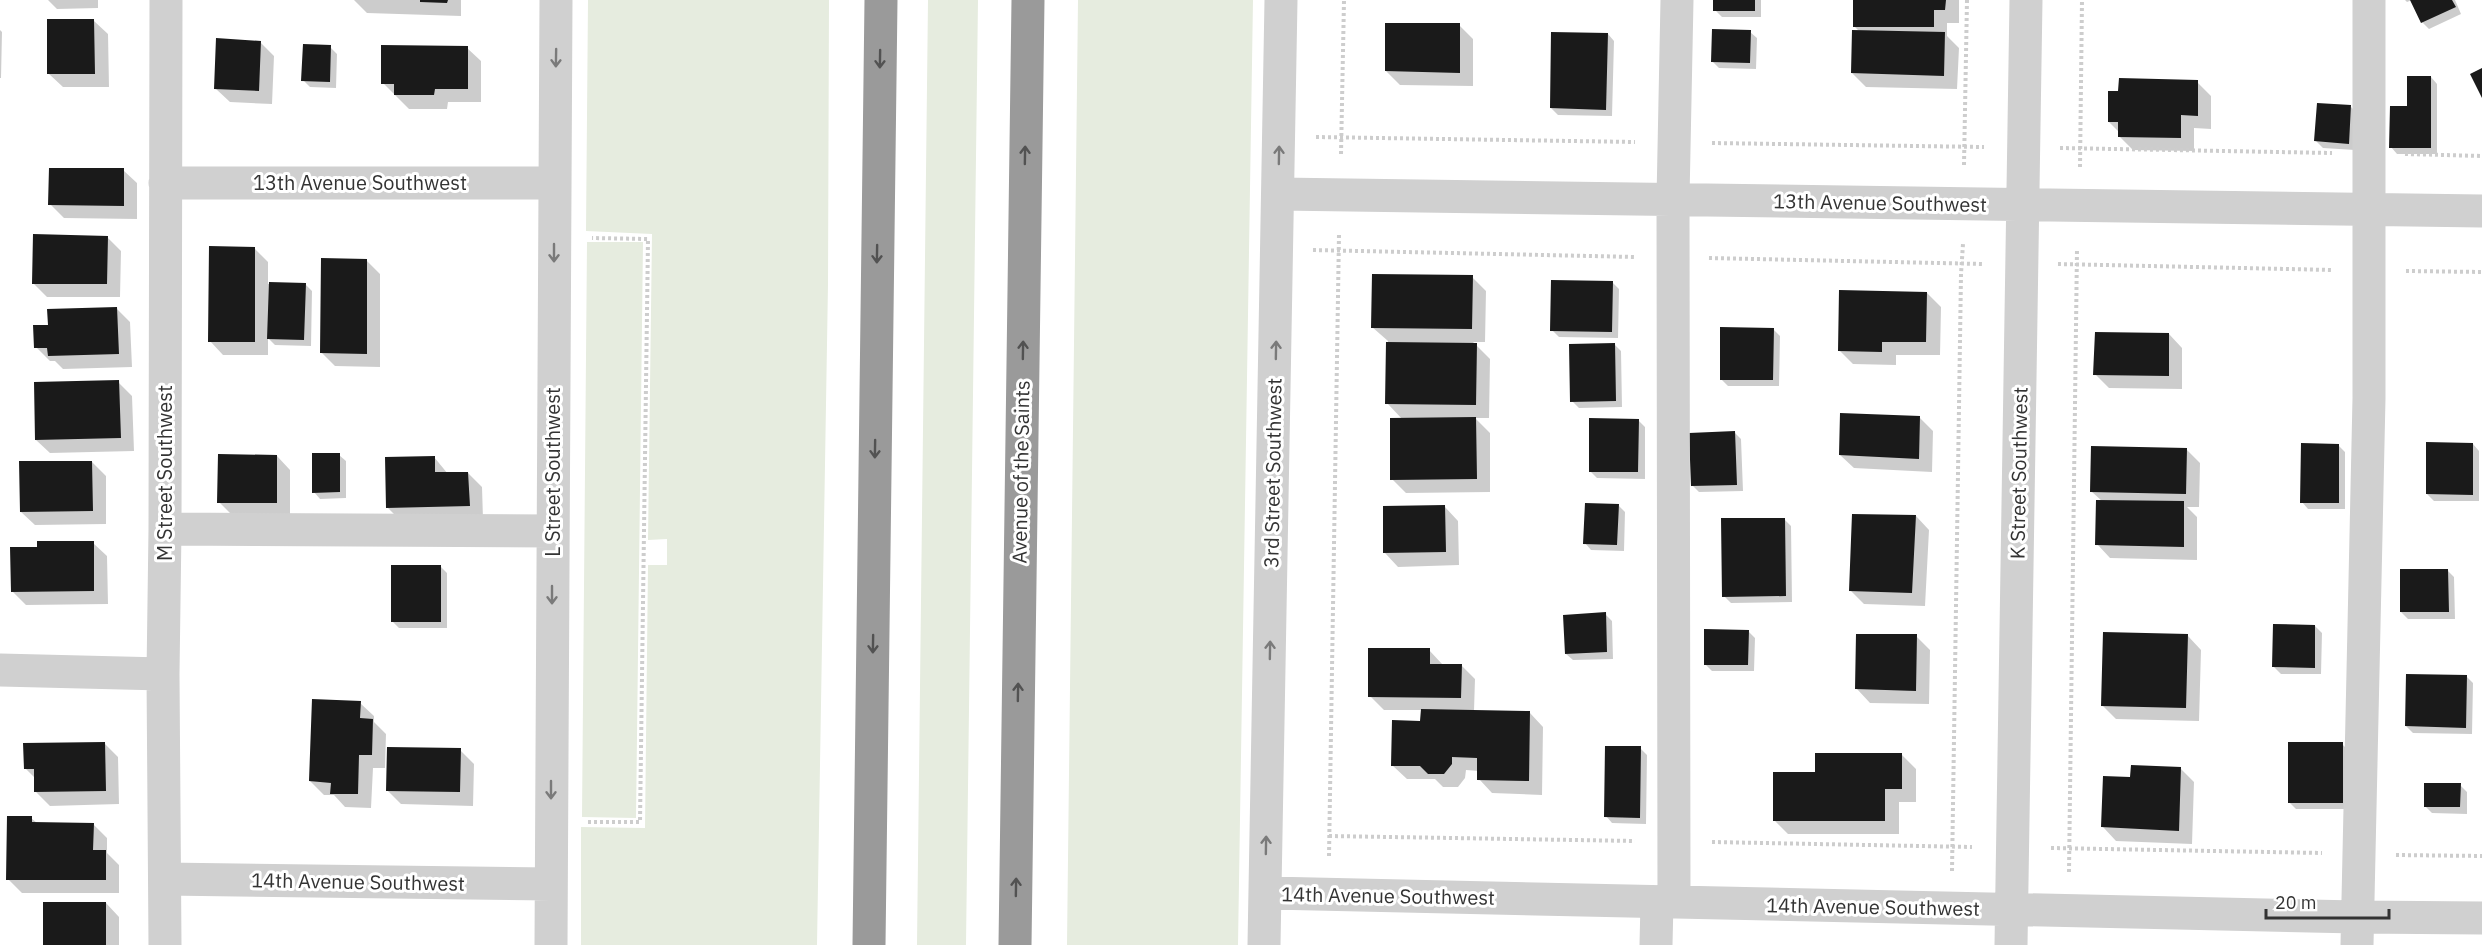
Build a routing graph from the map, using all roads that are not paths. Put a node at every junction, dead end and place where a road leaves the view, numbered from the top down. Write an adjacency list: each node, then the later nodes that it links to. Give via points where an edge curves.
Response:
1 (166, 0): 9 (street, M Street Southwest)
2 (556, 0): 10 (street, L Street Southwest, one-way to 10)
3 (880, 0): 29 (highway, one-way to 29)
4 (1028, 0): 30 (highway, Avenue of the Saints, one-way to 4)
5 (1281, 0): 11 (street, 3rd Street Southwest, one-way to 5)
6 (1677, 0): 12 (street)
7 (2026, 0): 13 (street, K Street Southwest)
8 (2369, 0): 14 (street)
9 (165, 183): 10 (street, 13th Avenue Southwest); 16 (street, M Street Southwest)
10 (555, 183): 17 (street, L Street Southwest, one-way to 17)
11 (1279, 194): 12 (street, 13th Avenue Southwest); 22 (street, 3rd Street Southwest, one-way to 11)
12 (1673, 199): 13 (street, 13th Avenue Southwest); 23 (street)
13 (2024, 206): 14 (street, 13th Avenue Southwest); 24 (street, K Street Southwest)
14 (2368, 209): 15 (street, 13th Avenue Southwest); 26 (street, via 2369,398)
15 (2482, 211)
16 (165, 529): 17 (street); 19 (street, M Street Southwest)
17 (553, 531): 21 (street, L Street Southwest, one-way to 21)
18 (0, 670): 19 (street)
19 (163, 674): 20 (street, M Street Southwest)
20 (165, 879): 21 (street, 14th Avenue Southwest); 27 (street, M Street Southwest)
21 (551, 884): 28 (street, L Street Southwest)
22 (1265, 893): 23 (street, 14th Avenue Southwest); 31 (street, 3rd Street Southwest)
23 (1665, 902): 24 (street, 14th Avenue Southwest); 32 (street)
24 (2012, 910): 26 (street, 14th Avenue Southwest); 33 (street, K Street Southwest)
25 (2482, 918): 26 (street, 14th Avenue Southwest)
26 (2357, 931)
27 (165, 945)
28 (551, 945)
29 (869, 945)
30 (1015, 945)
31 (1264, 945)
32 (1656, 945)
33 (2011, 945)

